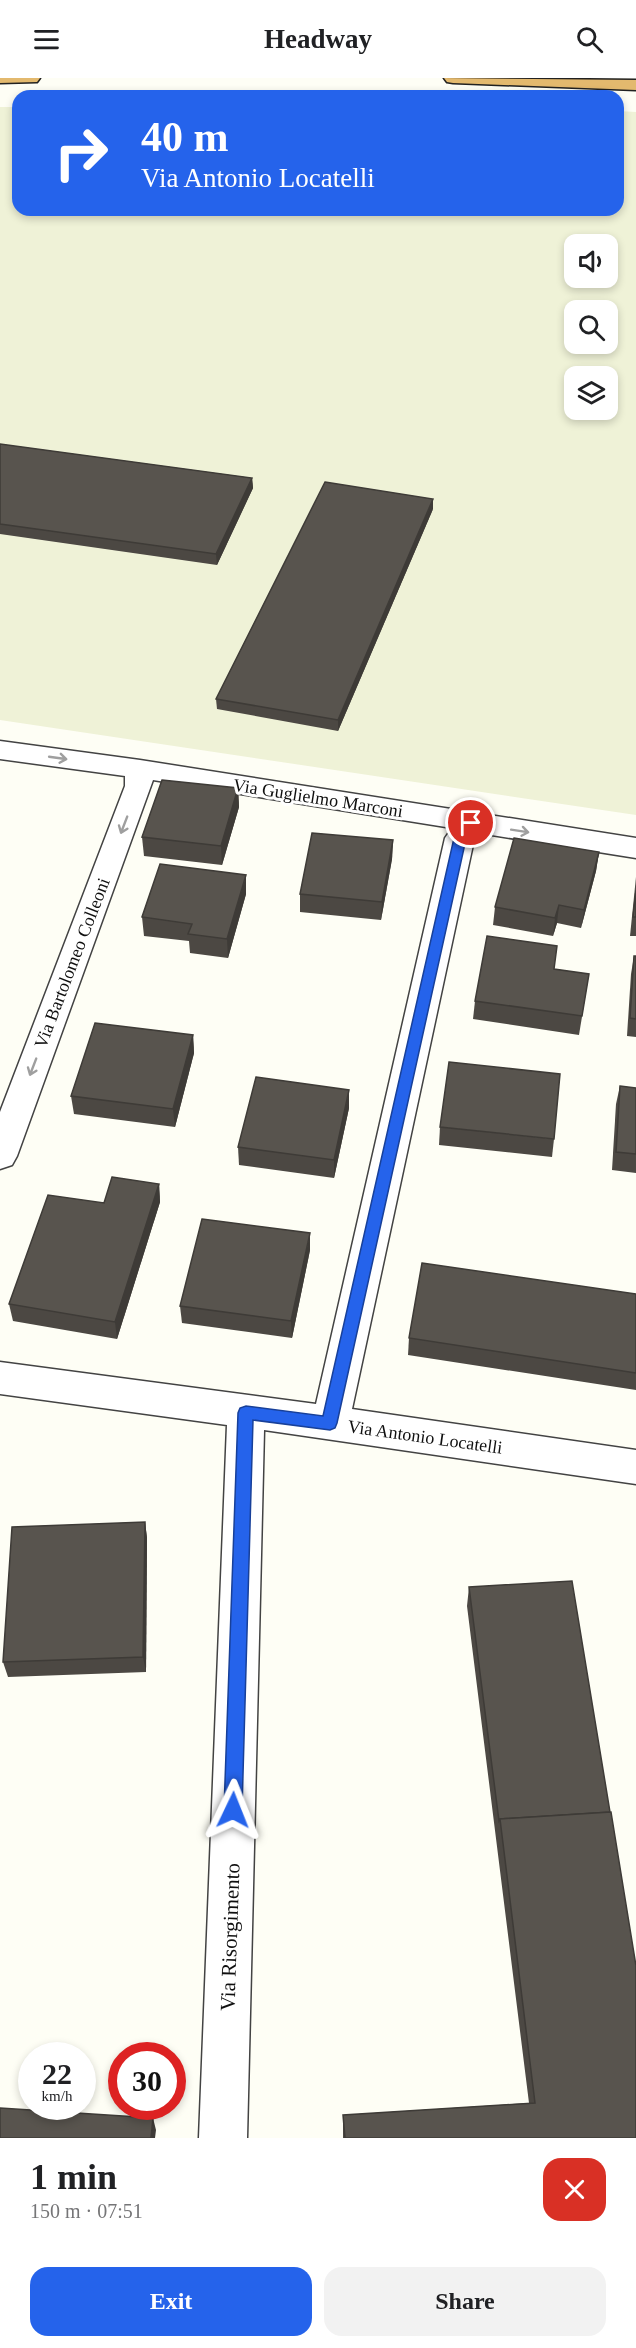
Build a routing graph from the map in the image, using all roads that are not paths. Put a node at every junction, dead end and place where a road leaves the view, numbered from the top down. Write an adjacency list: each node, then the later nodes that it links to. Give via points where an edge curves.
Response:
1 (0, 78): 2 (highway)
2 (31, 78)
3 (453, 78): 4 (highway)
4 (636, 85)
5 (0, 750): 6 (street, Via Guglielmo Marconi, one-way to 6)
6 (140, 769): 7 (street, Via Guglielmo Marconi); 9 (street, Via Bartolomeo Colleoni, one-way to 9, via 139,786)
7 (471, 823): 8 (street, Via Guglielmo Marconi, one-way to 8); 12 (street, via 460,838)
8 (636, 848)
9 (0, 1156)
10 (0, 1378): 11 (street, Via Antonio Locatelli)
11 (246, 1413): 12 (street, Via Antonio Locatelli); 14 (street, Via Risorgimento)
12 (330, 1423): 13 (street, Via Antonio Locatelli)
13 (636, 1467)
14 (223, 2138)

